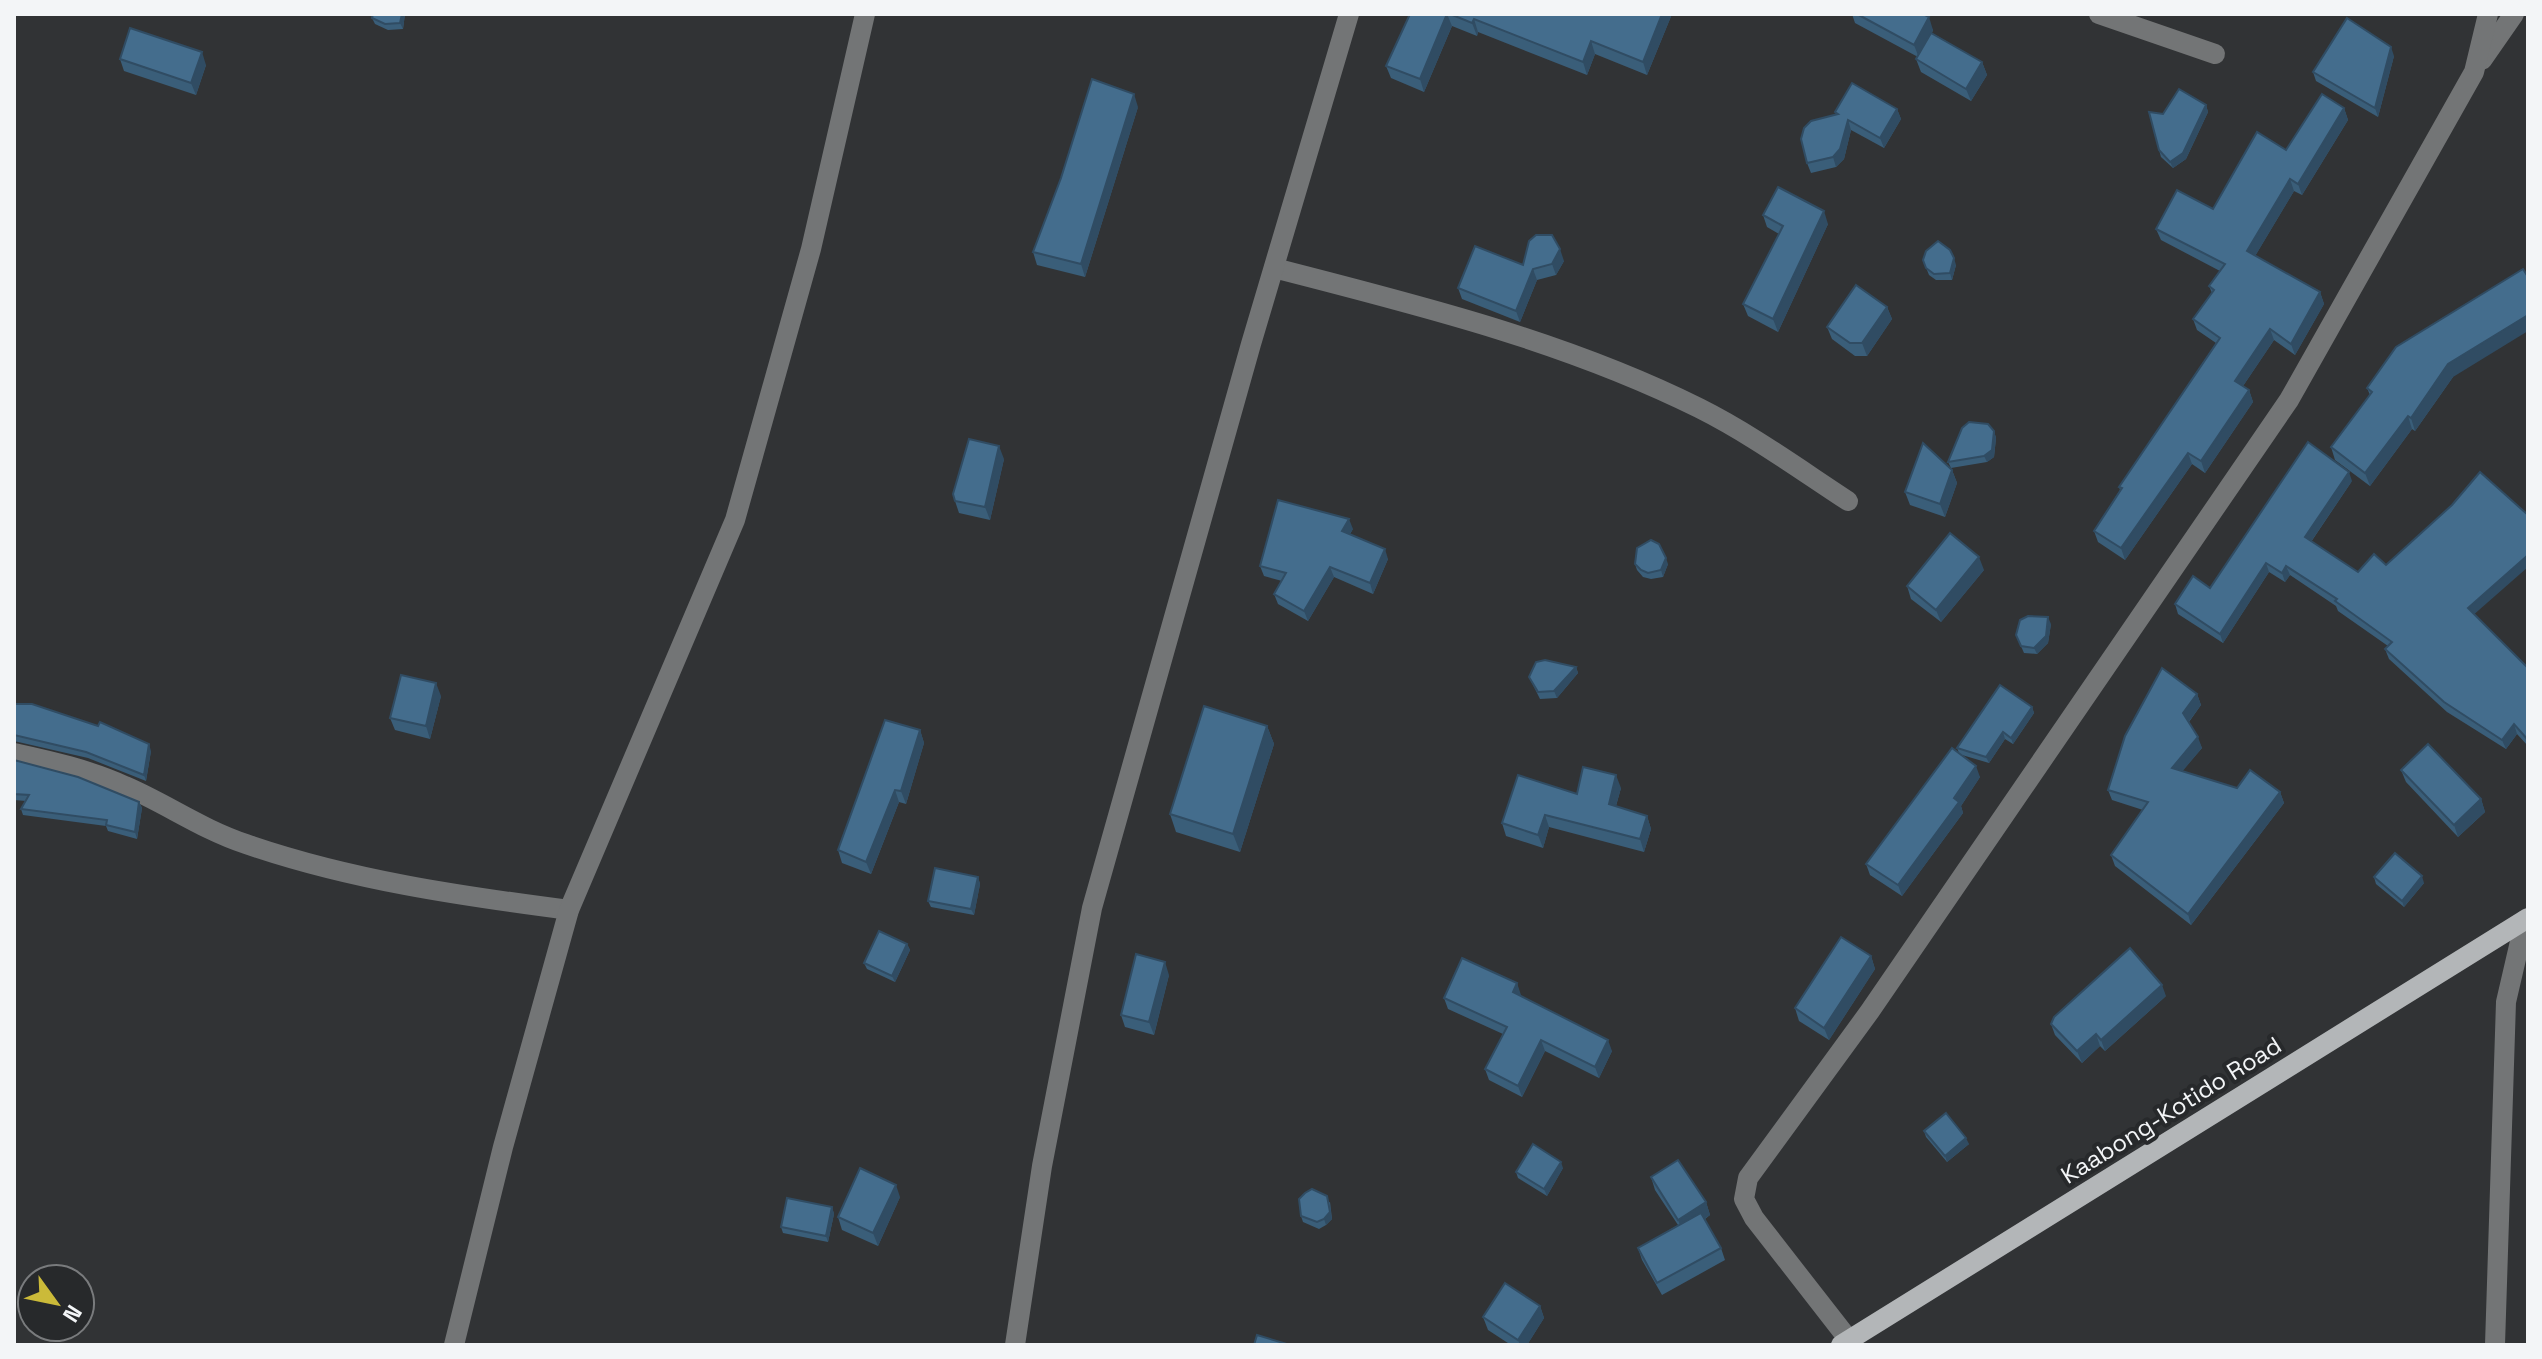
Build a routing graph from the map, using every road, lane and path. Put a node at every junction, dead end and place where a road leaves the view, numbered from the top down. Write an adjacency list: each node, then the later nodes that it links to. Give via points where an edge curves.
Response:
1 (865, 14): 11 (street, via 811,249 735,520)
2 (1349, 14): 8 (street)
3 (2099, 14): 6 (street)
4 (2488, 14): 7 (street)
5 (2514, 14): 7 (street)
6 (2215, 54)
7 (2474, 72): 13 (street, via 2289,400 1870,1011 1748,1178 1744,1199 1754,1218)
8 (1274, 268): 9 (street, via 1447,312 1630,377 1701,409); 15 (street, via 1092,908 1042,1166)
9 (1848, 501)
10 (14, 753): 11 (street, via 126,786 247,845 378,879)
11 (569, 910): 14 (street)
12 (2527, 919): 13 (main road, Kaabong-Kotido Road); 16 (street, via 2506,1002)
13 (1845, 1343)
14 (454, 1345)
15 (1015, 1345)
16 (2495, 1345)

